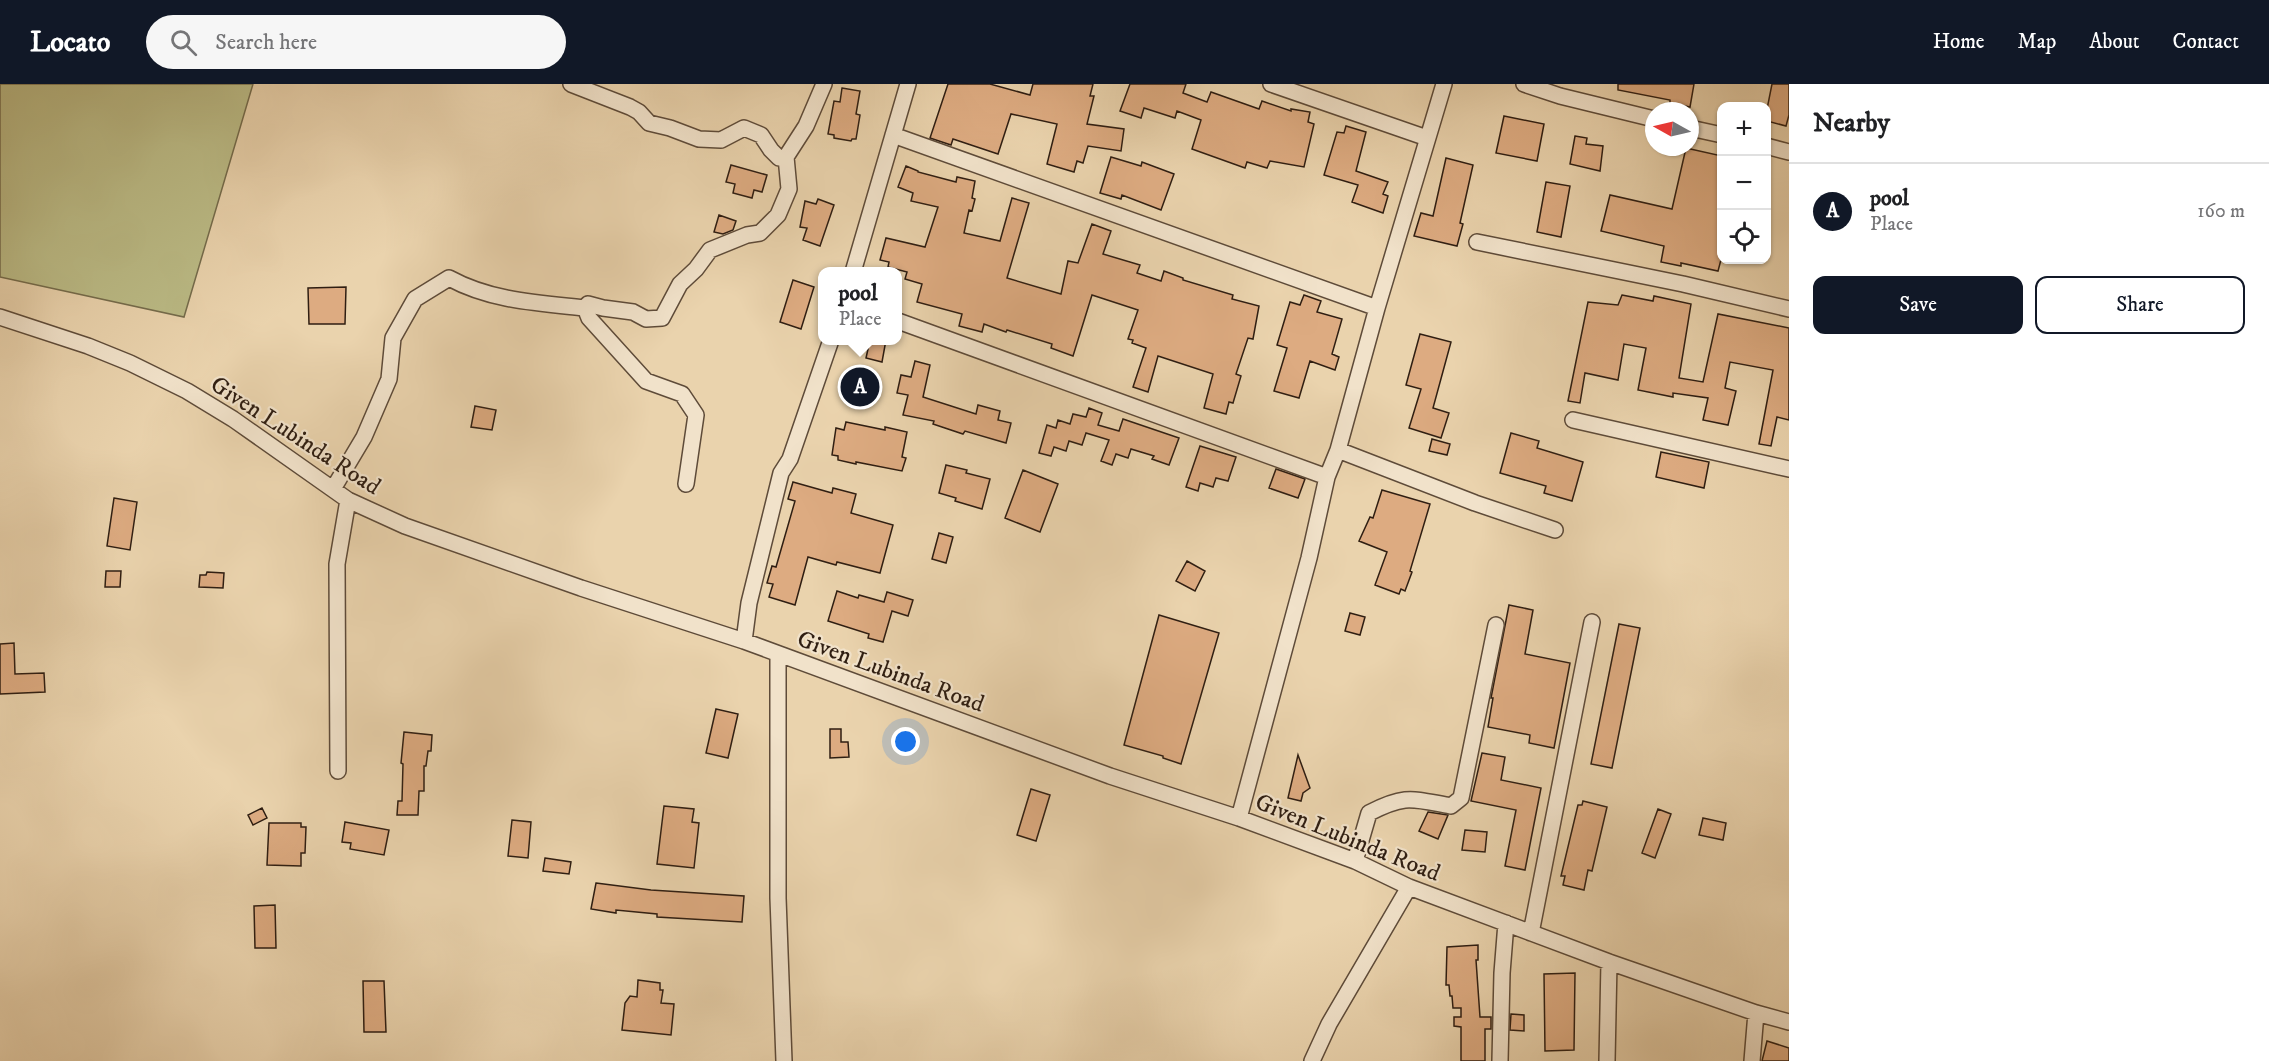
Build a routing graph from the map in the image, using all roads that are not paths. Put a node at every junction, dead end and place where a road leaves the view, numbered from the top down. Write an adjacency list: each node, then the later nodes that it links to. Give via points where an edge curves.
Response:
1 (572, 84): 14 (street, via 630,107 649,123 692,137 721,140 744,128 761,135 771,150)
2 (824, 84): 14 (street, via 806,126)
3 (908, 84): 10 (street)
4 (1271, 84): 11 (street)
5 (1444, 84): 11 (street)
6 (1524, 84): 7 (street)
7 (1645, 117)
8 (1699, 130): 9 (street)
9 (1717, 134)
10 (893, 135): 16 (street); 18 (street)
11 (1427, 138): 18 (street)
12 (1771, 147): 13 (street)
13 (1789, 152)
14 (786, 158): 17 (street, via 789,189 778,215 760,233 710,250 680,284 662,318 646,319 627,310 588,304)
15 (1477, 242): 19 (street)
16 (855, 267)
17 (585, 308): 27 (street, via 589,318 646,381 682,394 696,415); 28 (street, via 505,298 472,290 449,278 415,299 393,338 389,379 376,411)
18 (1377, 308): 24 (street)
19 (1789, 309)
20 (0, 316): 28 (street, Given Lubinda Road, via 130,363 187,392)
21 (902, 323): 26 (street)
22 (829, 345): 33 (street, via 790,459 781,472 749,603)
23 (1573, 420): 25 (street)
24 (1338, 450): 26 (street); 30 (street)
25 (1789, 469)
26 (1327, 477): 36 (street)
27 (686, 484)
28 (333, 489): 29 (street, Given Lubinda Road)
29 (348, 500): 33 (street, Given Lubinda Road, via 484,555); 35 (street, via 337,564)
30 (1555, 530)
31 (1592, 622): 40 (street)
32 (1496, 625): 37 (street, via 1461,798 1451,806 1407,798 1369,813)
33 (744, 640): 34 (street, Given Lubinda Road)
34 (778, 654): 36 (street, Given Lubinda Road, via 1110,776); 44 (street, via 778,898)
35 (338, 771)
36 (1239, 818): 37 (street, Given Lubinda Road)
37 (1355, 861): 38 (street, Given Lubinda Road)
38 (1409, 887): 39 (street, Given Lubinda Road); 45 (street, via 1329,1024)
39 (1506, 923): 40 (street, Given Lubinda Road); 46 (street)
40 (1531, 933): 41 (street, Given Lubinda Road)
41 (1609, 962): 42 (street, Given Lubinda Road); 47 (street)
42 (1755, 1012): 43 (street, Given Lubinda Road); 48 (street)
43 (1789, 1022)
44 (784, 1061)
45 (1312, 1061)
46 (1500, 1061)
47 (1607, 1061)
48 (1752, 1061)

